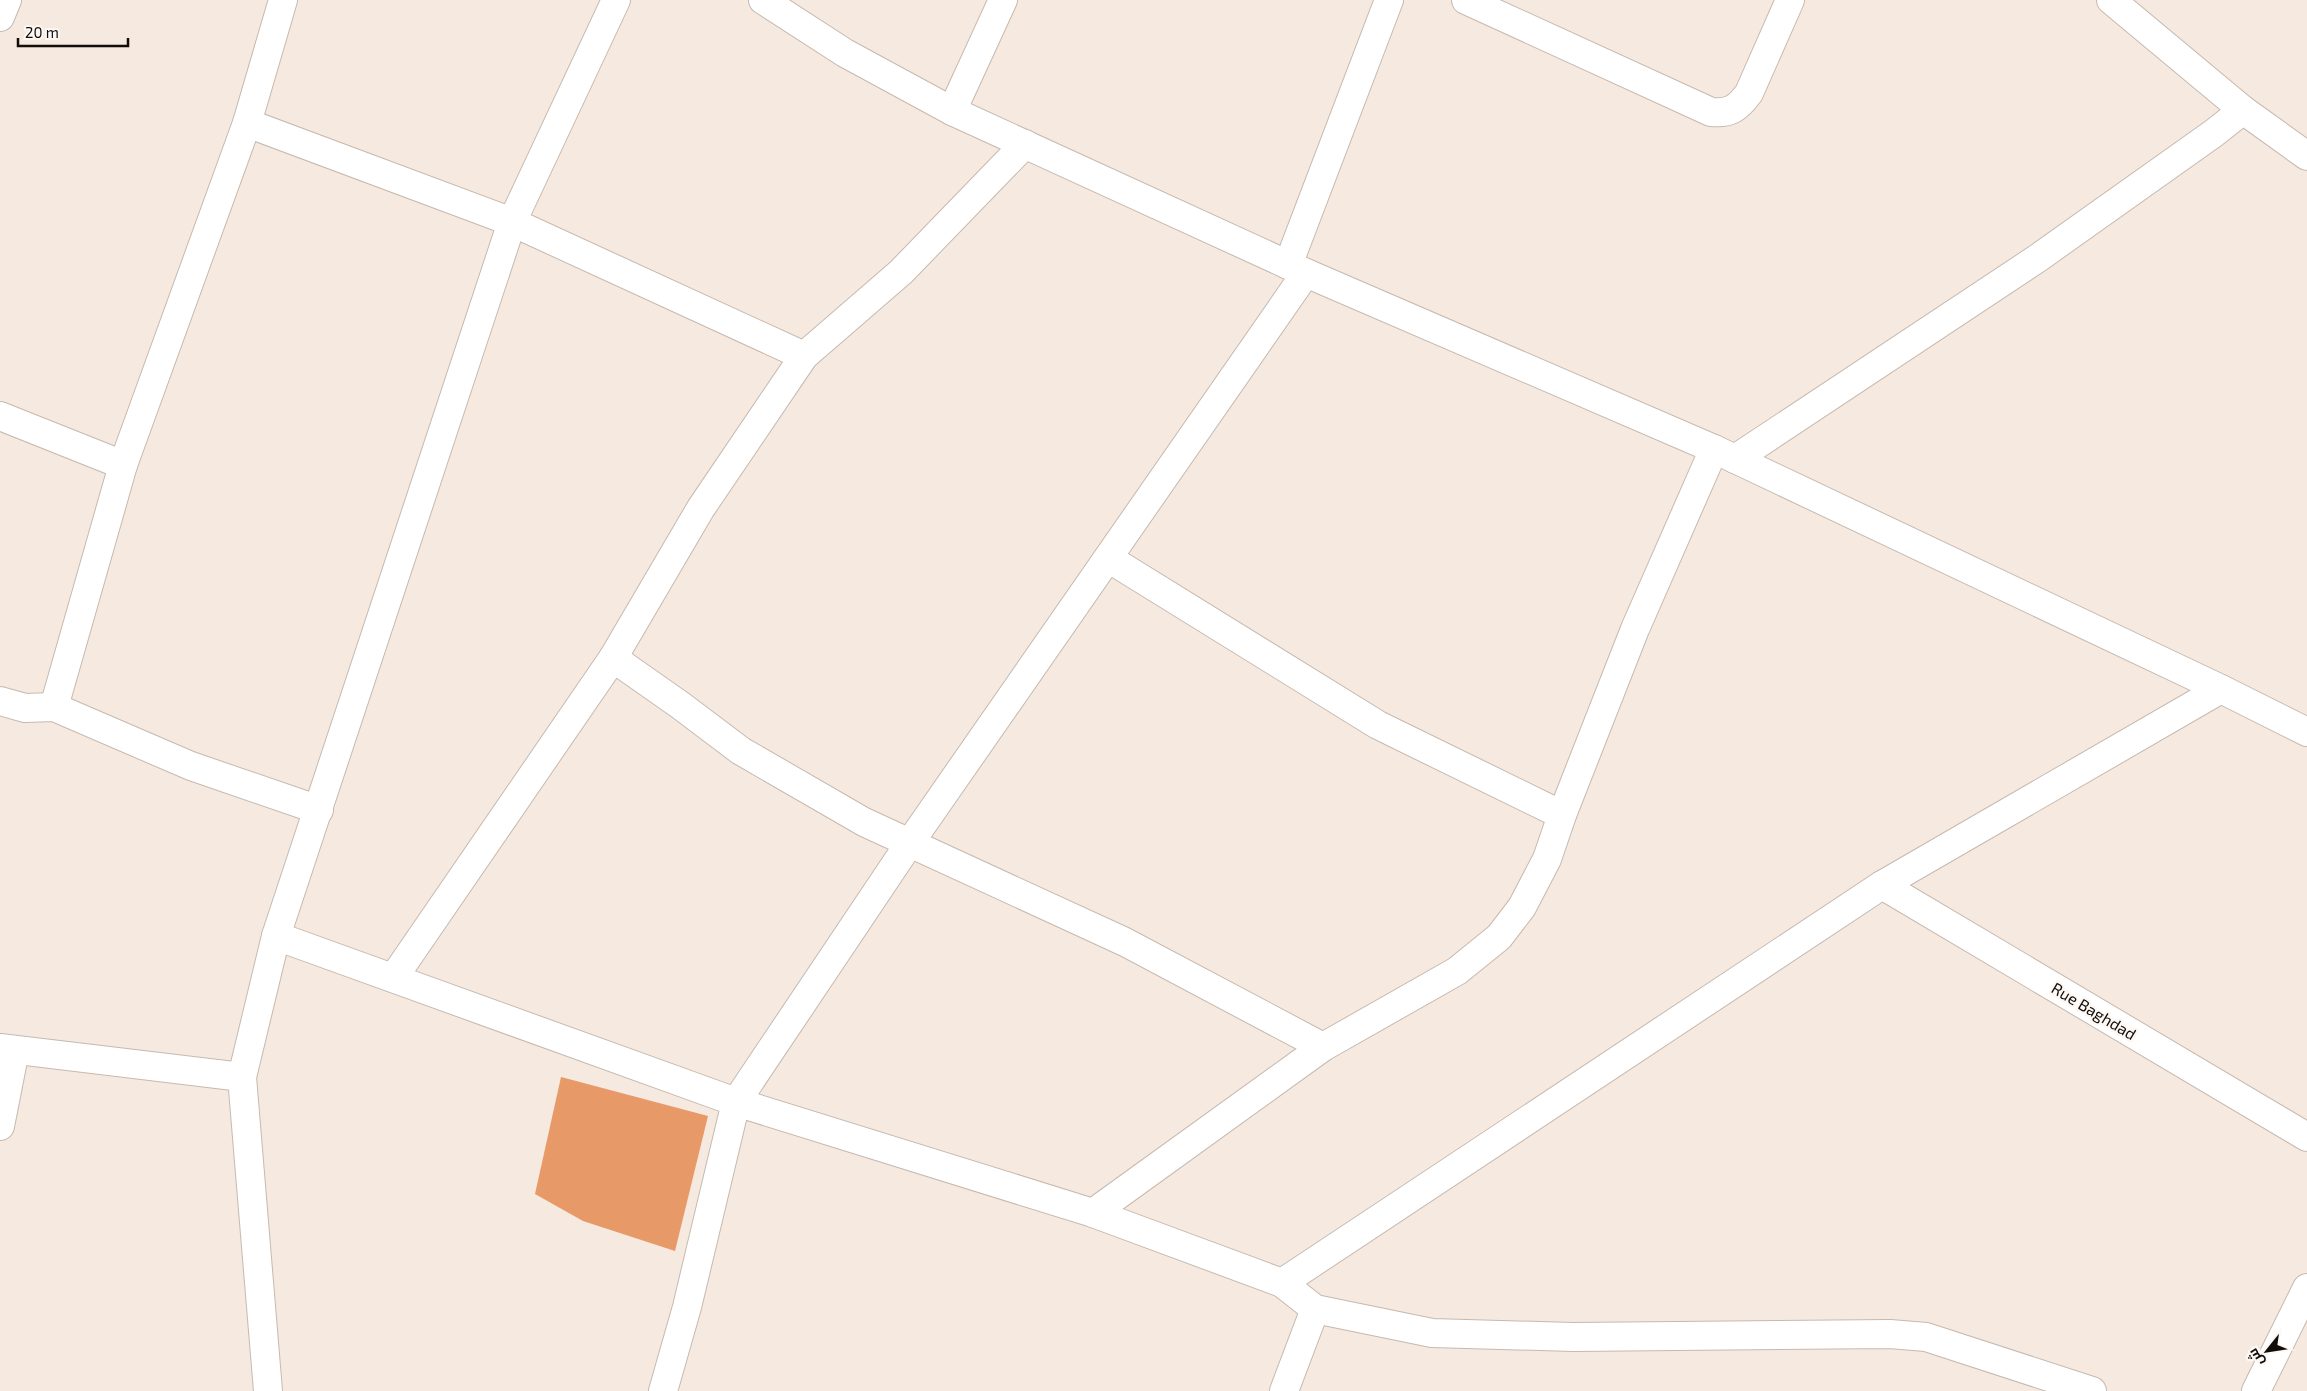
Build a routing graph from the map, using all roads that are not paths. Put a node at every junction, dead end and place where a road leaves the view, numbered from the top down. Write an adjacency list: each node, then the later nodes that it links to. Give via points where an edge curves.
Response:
1 (7, 0): 10 (street)
2 (283, 0): 13 (street)
3 (616, 0): 16 (street)
4 (763, 0): 12 (street, via 845,53)
5 (1003, 0): 12 (street)
6 (1390, 0): 17 (street)
7 (1466, 0): 8 (street, via 1711,112 1722,113 1731,112 1749,93)
8 (1790, 0)
9 (2111, 0): 11 (street)
10 (0, 17)
11 (2243, 110): 15 (street); 20 (street, via 2038,258)
12 (952, 111): 14 (street)
13 (247, 123): 16 (street); 21 (street)
14 (1025, 144): 17 (street); 18 (street, via 901,272)
15 (2307, 156)
16 (512, 222): 18 (street); 28 (street)
17 (1297, 269): 20 (street); 22 (street)
18 (804, 356): 23 (street, via 701,508)
19 (0, 416): 21 (street)
20 (1724, 454): 24 (street); 29 (street, via 1635,629)
21 (123, 465): 26 (street)
22 (1108, 558): 29 (street, via 1378,725); 30 (street)
23 (613, 658): 30 (street, via 741,751); 33 (street)
24 (2221, 689): 27 (street); 31 (street)
25 (0, 701): 26 (street, via 25,708)
26 (54, 707): 28 (street, via 192,766)
27 (2307, 732)
28 (319, 810): 32 (street)
29 (1562, 815): 34 (street, via 1537,881 1522,908 1499,937 1457,971)
30 (908, 844): 34 (street, via 1125,942); 37 (street)
31 (1882, 885): 39 (street, Rue Baghdad); 41 (street)
32 (276, 936): 33 (street); 36 (street)
33 (394, 977): 37 (street)
34 (1323, 1047): 40 (street)
35 (7, 1049): 36 (street); 38 (street)
36 (242, 1077): 44 (street)
37 (736, 1102): 40 (street); 45 (street, via 687,1307)
38 (0, 1126)
39 (2307, 1137)
40 (1093, 1212): 41 (street)
41 (1282, 1283): 43 (street)
42 (2307, 1288): 48 (street)
43 (1315, 1309): 46 (street); 47 (street, via 1432,1333 1573,1337 1890,1334 1926,1337)
44 (268, 1391)
45 (663, 1391)
46 (1284, 1391)
47 (2092, 1391)
48 (2256, 1391)

